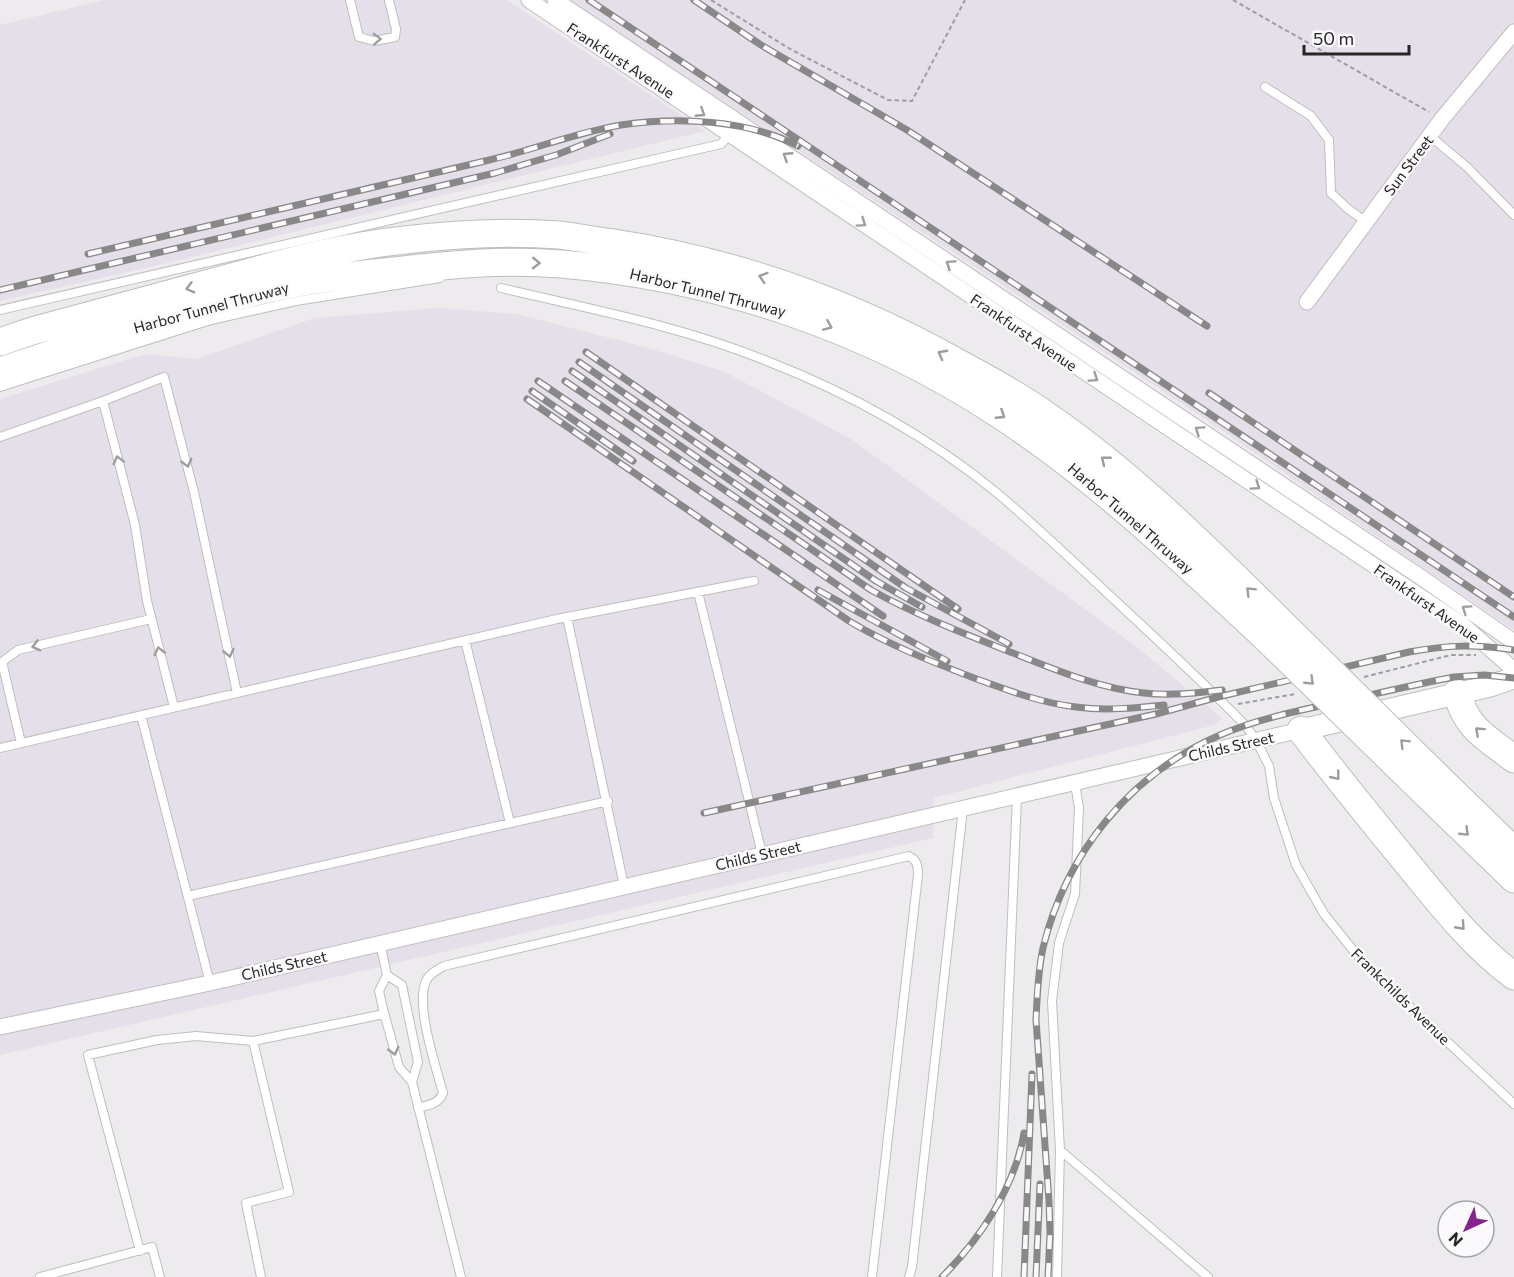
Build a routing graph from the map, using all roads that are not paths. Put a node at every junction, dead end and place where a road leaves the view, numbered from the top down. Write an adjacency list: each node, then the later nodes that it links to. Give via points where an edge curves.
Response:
1 (350, 0): 2 (lane, one-way to 2, via 359,37 374,41 395,37)
2 (389, 0)
3 (529, 0): 7 (street, Frankfurst Avenue, one-way to 7)
4 (555, 0): 7 (street, Frankfurst Avenue)
5 (1514, 32): 8 (street, Sun Street)
6 (1265, 87): 10 (lane, via 1311,116 1329,140 1331,193)
7 (734, 128): 14 (lane, via 721,144); 28 (street, Frankfurst Avenue, one-way to 7); 29 (street, Frankfurst Avenue, one-way to 29, via 1454,619)
8 (1430, 136): 9 (lane); 10 (street, Sun Street)
9 (1514, 215)
10 (1366, 222): 15 (street, Sun Street)
11 (459, 273): 12 (lane)
12 (502, 275): 14 (highway, Harbor Tunnel Thruway, via 456,264 301,283); 26 (highway, Harbor Tunnel Thruway, one-way to 26, via 559,264 629,272 767,304 873,345 1000,414 1070,465); 36 (lane, Frankchilds Avenue, via 710,340 814,381 871,409 952,460 1036,526 1218,697)
13 (448, 276): 14 (lane, via 296,301)
14 (248, 283): 16 (lane); 17 (highway, Harbor Tunnel Thruway, one-way to 17, via 32,331); 18 (highway, Harbor Tunnel Thruway, via 177,314); 19 (lane, via 211,320); 26 (highway, Harbor Tunnel Thruway, one-way to 14, via 1219,561 1112,465 1044,413 942,353 799,288 727,265 639,247 560,235 518,234 370,244)
15 (1307, 302)
16 (0, 310)
17 (0, 342)
18 (0, 371)
19 (0, 387)
20 (103, 401): 21 (lane); 25 (lane, one-way to 20, via 135,525); 31 (lane, one-way to 31, via 164,377 194,492)
21 (0, 436)
22 (754, 581): 23 (lane)
23 (698, 592): 24 (lane); 47 (lane)
24 (567, 617): 27 (lane); 43 (lane)
25 (151, 619): 33 (lane, one-way to 25); 37 (lane, one-way to 37, via 18,650 2,663)
26 (1280, 636): 41 (highway, Harbor Tunnel Thruway, bridge)
27 (465, 640): 31 (lane); 45 (lane)
28 (1514, 642)
29 (1514, 670)
30 (1514, 678): 32 (main road, Childs Street)
31 (237, 693): 33 (lane)
32 (1457, 693): 35 (main road, Childs Street); 39 (highway, one-way to 32, via 1473,728)
33 (174, 707): 34 (lane)
34 (141, 715): 37 (lane); 50 (lane)
35 (1301, 729): 36 (street, Childs Street); 53 (highway, one-way to 53, via 1455,921 1490,958)
36 (1256, 740): 40 (street, Childs Street); 59 (lane, Frankchilds Avenue, via 1269,766 1274,798 1296,865 1323,914 1365,965)
37 (21, 743): 38 (lane)
38 (0, 748)
39 (1514, 759)
40 (1075, 783): 42 (street, Childs Street); 61 (lane, via 1075,894 1059,943 1052,1000)
41 (1434, 788): 46 (highway, Harbor Tunnel Thruway); 48 (highway, Harbor Tunnel Thruway, one-way to 48)
42 (1017, 796): 44 (street, Childs Street); 69 (lane)
43 (608, 801): 45 (lane); 49 (lane)
44 (963, 807): 47 (street, Childs Street); 68 (lane)
45 (510, 823): 50 (lane)
46 (1514, 850)
47 (762, 854): 49 (street, Childs Street)
48 (1514, 879)
49 (624, 886): 51 (street, Childs Street)
50 (188, 896): 54 (lane)
51 (380, 943): 52 (lane); 54 (street, Childs Street)
52 (387, 975): 55 (lane, via 380,991); 58 (lane, via 402,985 418,1062)
53 (1514, 976)
54 (210, 983): 56 (street, Childs Street)
55 (384, 1014): 57 (lane); 58 (lane, one-way to 58, via 399,1067)
56 (0, 1027)
57 (253, 1041): 62 (lane, via 196,1036 88,1055); 65 (lane, via 289,1192 246,1203)
58 (411, 1082): 60 (lane)
59 (1514, 1104)
60 (418, 1108): 66 (lane); 67 (lane, via 435,1102 443,1093 421,1003 426,980 444,966 909,856 918,865 918,875)
61 (1060, 1150): 70 (lane); 71 (lane)
62 (140, 1251): 63 (lane); 64 (lane, via 152,1247)
63 (40, 1277)
64 (160, 1277)
65 (261, 1277)
66 (461, 1277)
67 (872, 1277)
68 (909, 1277)
69 (997, 1277)
70 (1057, 1277)
71 (1208, 1277)

